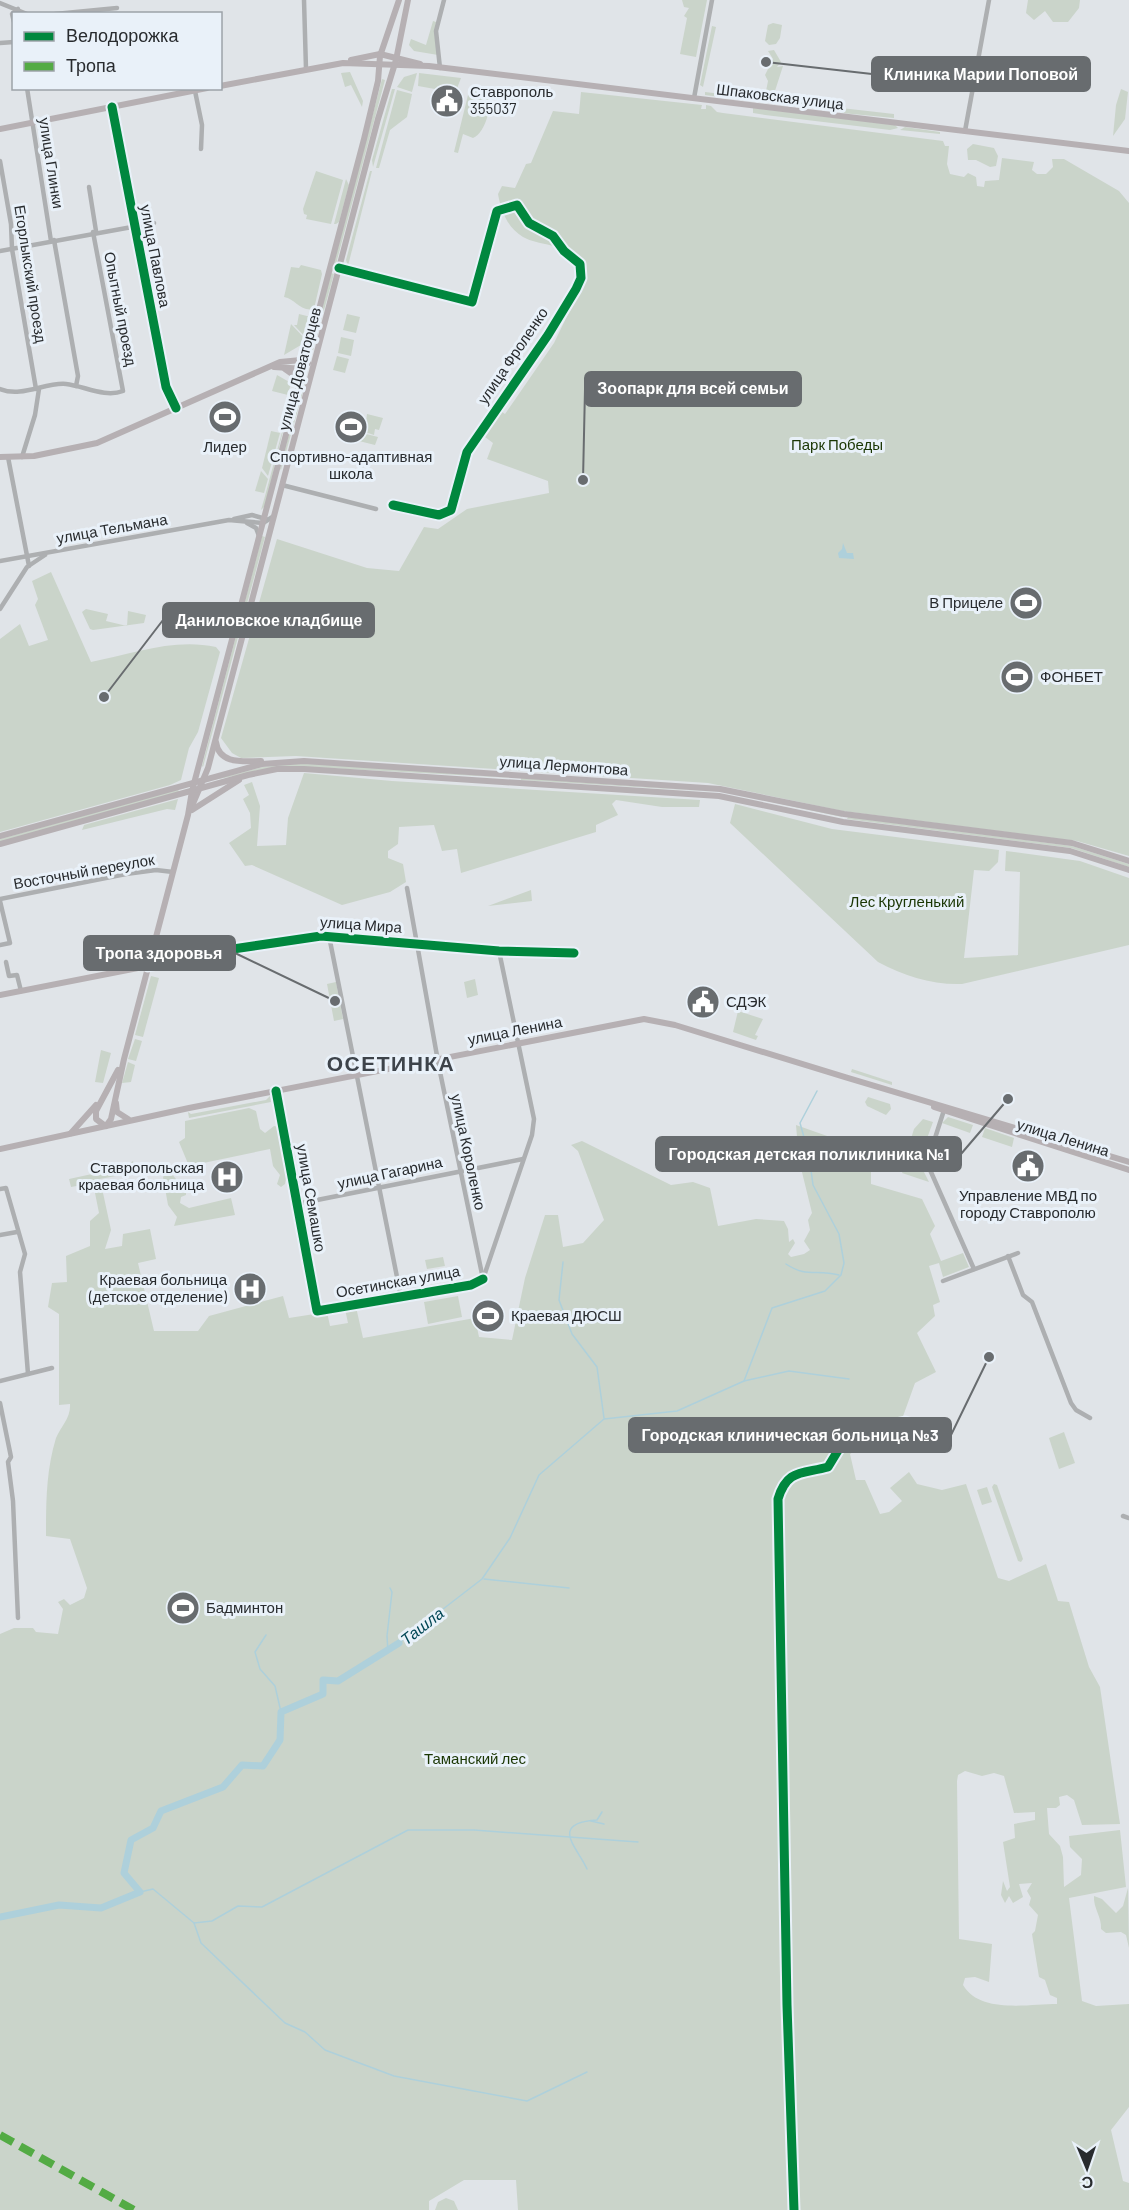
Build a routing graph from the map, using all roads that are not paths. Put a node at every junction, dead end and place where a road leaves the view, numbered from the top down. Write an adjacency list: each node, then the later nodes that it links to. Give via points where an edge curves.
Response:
1 (304, 0): 16 (street)
2 (399, 0): 12 (main road)
3 (408, 0): 36 (main road, улица Доваторцев)
4 (444, 0): 15 (street, via 436,31)
5 (712, 0): 21 (street)
6 (988, 0): 25 (street)
7 (1, 3): 9 (street); 11 (street)
8 (117, 8): 10 (street)
9 (24, 11)
10 (76, 12)
11 (12, 20)
12 (381, 52): 13 (main road, Шпаковская улица); 14 (main road, Шпаковская улица); 37 (main road, улица Доваторцев, via 378,81)
13 (343, 63): 14 (main road, Шпаковская улица); 16 (main road, Шпаковская улица)
14 (429, 66): 15 (main road, Шпаковская улица)
15 (440, 68): 21 (main road, Шпаковская улица)
16 (306, 69): 17 (main road, Шпаковская улица)
17 (222, 86)
18 (27, 90): 23 (street, улица Глинки)
19 (199, 90): 20 (main road)
20 (195, 91): 22 (main road); 26 (street, via 202,124)
21 (694, 98): 25 (main road, Шпаковская улица)
22 (112, 107): 23 (main road); 31 (street, улица Павлова)
23 (33, 123): 24 (main road); 33 (street, улица Глинки)
24 (0, 129)
25 (965, 131): 27 (main road, Шпаковская улица)
26 (201, 148)
27 (1129, 150)
28 (0, 162): 34 (street, Егорлыкский проезд)
29 (89, 187): 32 (street, Опытный проезд)
30 (154, 223): 31 (street)
31 (134, 225): 32 (street); 48 (street, улица Павлова, via 166,387)
32 (95, 231): 33 (street); 44 (street, Опытный проезд, via 123,392)
33 (52, 240): 34 (street); 44 (street, улица Глинки, via 78,376)
34 (12, 249): 35 (street); 47 (street, Егорлыкский проезд)
35 (0, 251)
36 (339, 268): 41 (main road, улица Доваторцев); 56 (street, улица Фроленко, via 472,302 497,211 517,206 529,223 553,236 580,264 581,278 548,335 467,452 451,510 439,515)
37 (309, 346): 38 (main road, улица Доваторцев); 39 (main road, via 303,353)
38 (305, 361): 39 (main road); 41 (main road); 43 (main road, улица Доваторцев)
39 (280, 362): 42 (main road)
40 (272, 367): 42 (main road); 43 (main road); 45 (main road, via 290,372)
41 (313, 367): 43 (main road); 53 (main road, улица Доваторцев)
42 (264, 369): 48 (main road)
43 (303, 369): 45 (main road, улица Доваторцев)
44 (76, 386): 47 (street, via 53,384)
45 (299, 386): 52 (main road, улица Доваторцев)
46 (0, 389): 47 (street)
47 (38, 389): 51 (street, via 37,408)
48 (176, 408): 51 (main road, via 97,442)
49 (0, 457): 50 (main road)
50 (8, 457): 51 (main road); 64 (street)
51 (21, 457)
52 (276, 473): 53 (main road); 55 (main road, улица Доваторцев)
53 (285, 475): 54 (main road, улица Доваторцев)
54 (282, 485): 57 (street); 59 (main road, улица Доваторцев)
55 (267, 505): 58 (street, улица Тельмана, via 260,512); 59 (main road, улица Доваторцев)
56 (393, 505)
57 (376, 509)
58 (245, 515): 59 (street, улица Тельмана); 60 (street, улица Тельмана)
59 (267, 519): 61 (street, улица Тельмана); 62 (main road, улица Доваторцев); 68 (main road, улица Доваторцев, via 270,530)
60 (229, 520): 61 (street, улица Тельмана); 63 (street, улица Тельмана)
61 (239, 520): 62 (street, via 253,526)
62 (259, 537): 70 (main road, улица Доваторцев)
63 (70, 549): 64 (street, улица Тельмана); 66 (street, via 39,557)
64 (28, 556): 65 (street, улица Тельмана); 66 (street)
65 (0, 561)
66 (29, 566): 67 (street)
67 (0, 609)
68 (217, 734): 69 (main road, via 218,750 230,760); 73 (main road, улица Доваторцев)
69 (289, 761): 72 (main road, улица Лермонтова); 73 (main road, улица Лермонтова)
70 (200, 762): 73 (main road); 74 (main road, улица Доваторцев); 77 (main road, via 188,780)
71 (248, 775): 75 (main road, улица Лермонтова, via 304,769); 76 (main road, улица Лермонтова); 82 (main road, улица Лермонтова, via 198,804)
72 (518, 775): 75 (main road); 83 (main road, улица Лермонтова, via 720,789)
73 (204, 780): 74 (main road, улица Лермонтова); 76 (main road); 78 (main road, улица Доваторцев)
74 (194, 782): 77 (main road, улица Лермонтова); 79 (main road, улица Доваторцев)
75 (518, 783): 83 (main road, улица Лермонтова, via 719,796)
76 (217, 784): 78 (main road, улица Лермонтова)
77 (171, 789): 84 (main road, улица Лермонтова)
78 (200, 789): 79 (main road, улица Лермонтова); 82 (main road, улица Доваторцев)
79 (192, 791): 80 (main road, улица Лермонтова); 81 (main road, улица Доваторцев)
80 (171, 797): 81 (main road, via 183,798); 85 (main road, улица Лермонтова)
81 (189, 808): 82 (main road, улица Доваторцев)
82 (188, 815): 88 (main road, улица Доваторцев)
83 (844, 818): 86 (main road, улица Лермонтова, via 1072,843); 87 (main road, улица Лермонтова, via 1070,851)
84 (0, 836)
85 (0, 844)
86 (1129, 861)
87 (1129, 870)
88 (173, 872): 90 (street, Восточный переулок, via 126,874); 97 (main road, улица Доваторцев)
89 (407, 888): 92 (street, улица Короленко)
90 (0, 900): 93 (street, via 10,943)
91 (329, 936): 92 (street, улица Мира); 97 (street, улица Мира, via 250,946); 103 (street)
92 (416, 944): 94 (street, улица Мира); 102 (street, улица Короленко)
93 (0, 945)
94 (499, 951): 95 (street, улица Мира); 100 (street)
95 (574, 953)
96 (6, 962): 98 (street, via 9,976 17,975)
97 (148, 966): 98 (main road, улица Мира); 101 (main road, улица Доваторцев)
98 (21, 991): 99 (main road, улица Мира)
99 (0, 995)
100 (518, 1043): 102 (main road, улица Ленина); 107 (main road, улица Ленина, via 625,1021 652,1020); 112 (street, via 534,1119)
101 (124, 1059): 105 (main road, улица Доваторцев); 106 (main road, улица Доваторцев)
102 (437, 1059): 103 (main road, улица Ленина); 115 (street, улица Короленко)
103 (357, 1075): 104 (main road, улица Ленина); 117 (street)
104 (276, 1091): 108 (main road, улица Ленина); 118 (street, улица Семашко)
105 (106, 1094): 109 (main road, улица Доваторцев, via 96,1115 98,1123); 110 (main road, улица Доваторцев)
106 (116, 1095): 108 (main road, via 117,1112); 109 (main road, улица Доваторцев)
107 (945, 1109): 113 (main road, улица Ленина); 114 (main road, улица Ленина); 123 (street, via 927,1163)
108 (132, 1120): 109 (main road, улица Ленина)
109 (106, 1125): 110 (main road, улица Ленина)
110 (70, 1134): 111 (main road, улица Ленина)
111 (0, 1149)
112 (523, 1159): 115 (street, улица Гагарина); 124 (street)
113 (1129, 1162)
114 (1129, 1170)
115 (459, 1171): 117 (street, улица Гагарина); 124 (street, улица Короленко)
116 (3, 1188): 119 (street)
117 (379, 1188): 118 (street, улица Гагарина); 126 (street)
118 (297, 1204): 127 (street, улица Семашко)
119 (17, 1232): 120 (street); 129 (street, via 25,1254 20,1272)
120 (0, 1235)
121 (1018, 1252): 122 (street)
122 (1008, 1256): 123 (street); 132 (street, via 1023,1294 1032,1302 1073,1407)
123 (974, 1269): 125 (street)
124 (483, 1279): 126 (street, Осетинская улица, via 471,1285)
125 (944, 1281)
126 (400, 1297): 127 (street, Осетинская улица)
127 (317, 1311)
128 (52, 1368): 129 (street)
129 (28, 1374): 130 (street)
130 (0, 1381)
131 (0, 1403): 133 (street, via 11,1457 8,1462)
132 (1090, 1418)
133 (18, 1618)

